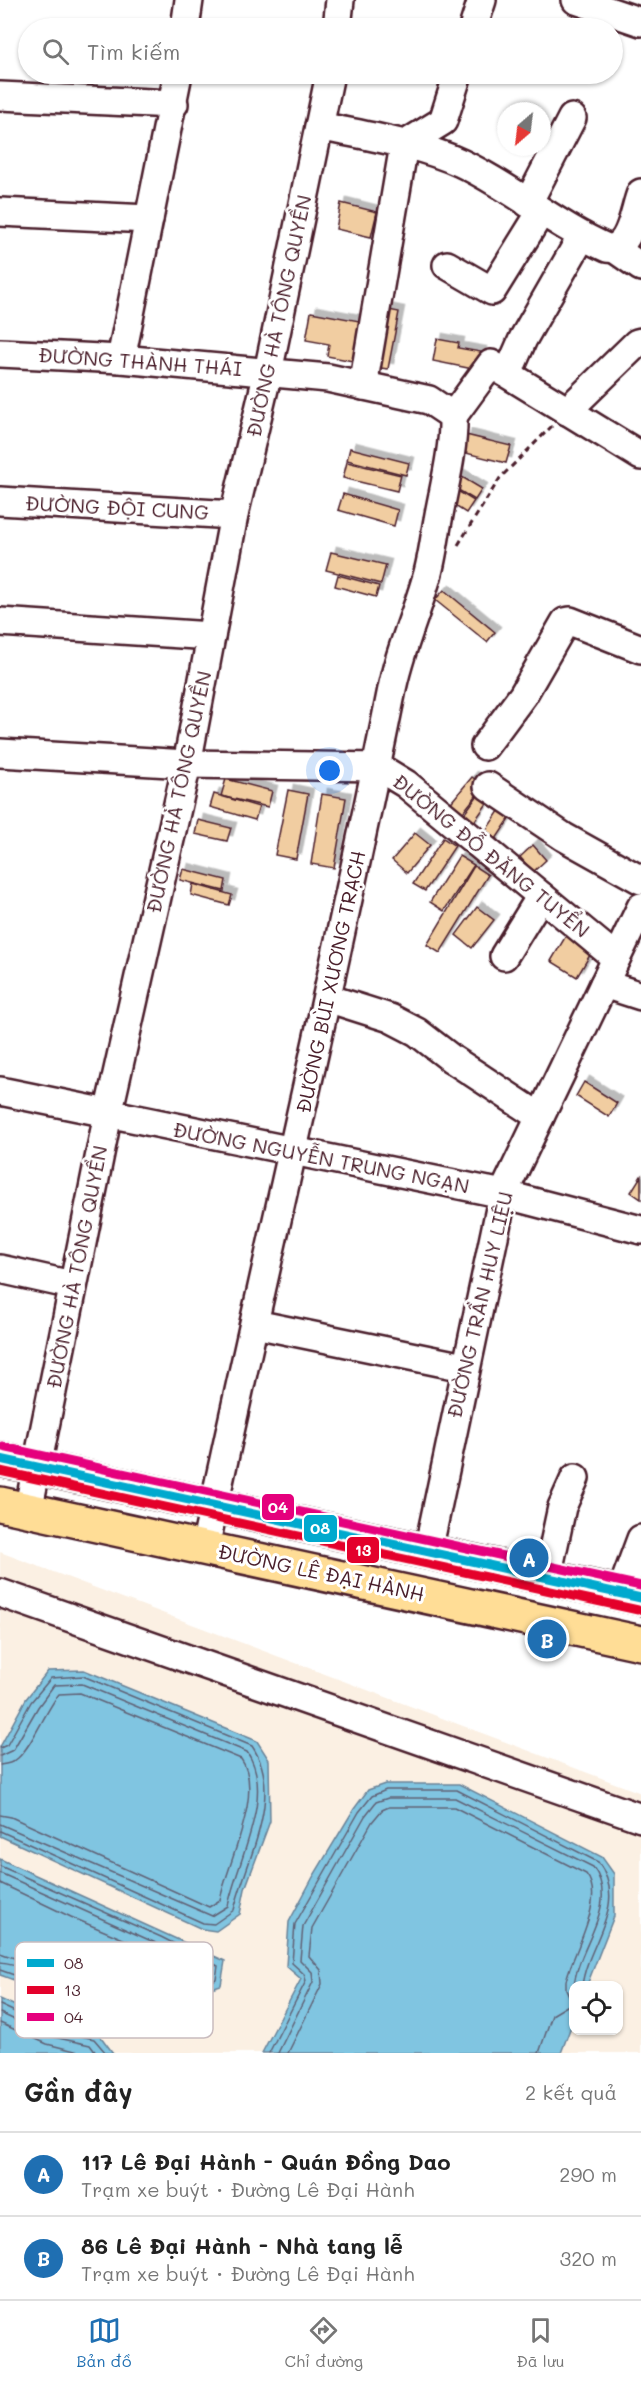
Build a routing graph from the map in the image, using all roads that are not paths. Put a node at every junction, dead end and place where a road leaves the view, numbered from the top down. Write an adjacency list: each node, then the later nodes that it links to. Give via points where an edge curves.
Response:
1 (189, 0): 6 (street)
2 (340, 0): 7 (street)
3 (482, 0): 8 (street)
4 (576, 0): 5 (street)
5 (639, 14)
6 (186, 18)
7 (338, 18)
8 (476, 18)
9 (177, 84): 13 (street)
10 (328, 84): 15 (street, ĐƯỜNG HÀ TÔNG QUYỀN)
11 (455, 84): 16 (street, via 443,121)
12 (0, 96): 13 (street)
13 (174, 104): 20 (street)
14 (572, 118): 18 (street)
15 (319, 126): 16 (street); 28 (street, ĐƯỜNG HÀ TÔNG QUYỀN)
16 (404, 144): 18 (street, via 459,162); 30 (street)
17 (638, 200): 22 (street, via 627,236)
18 (534, 208): 21 (street); 23 (street, via 492,291)
19 (0, 212): 20 (street)
20 (149, 219): 27 (street)
21 (582, 236): 22 (street); 29 (street)
22 (615, 249): 24 (street)
23 (447, 266)
24 (641, 267)
25 (641, 342): 31 (street)
26 (0, 353): 27 (street, ĐƯỜNG THÀNH THÁI)
27 (120, 359): 28 (street, ĐƯỜNG THÀNH THÁI)
28 (268, 372): 30 (street, ĐƯỜNG THÀNH THÁI); 35 (street, ĐƯỜNG HÀ TÔNG QUYỀN)
29 (508, 373): 31 (street); 32 (street, via 491,364)
30 (363, 386): 32 (street, ĐƯỜNG THÀNH THÁI, via 429,400)
31 (567, 411): 33 (street)
32 (453, 416): 42 (street, ĐƯỜNG BÙI XƯƠNG TRẠCH, via 447,473 426,582 412,616 392,690)
33 (641, 456)
34 (0, 501): 35 (street, ĐƯỜNG ĐỘI CUNG)
35 (234, 515): 37 (street, ĐƯỜNG HÀ TÔNG QUYỀN)
36 (0, 622): 37 (street)
37 (211, 636): 41 (street, ĐƯỜNG HÀ TÔNG QUYỀN)
38 (641, 649): 39 (street, via 565,622 518,704)
39 (485, 746)
40 (0, 753): 41 (street, ĐƯỜNG ĐỖ ĐĂNG TUYỂN)
41 (187, 764): 42 (street, ĐƯỜNG ĐỖ ĐĂNG TUYỂN); 53 (street, ĐƯỜNG HÀ TÔNG QUYỀN)
42 (378, 767): 45 (street, ĐƯỜNG ĐỖ ĐĂNG TUYỂN, via 406,784); 51 (street, ĐƯỜNG BÙI XƯƠNG TRẠCH)
43 (488, 786): 44 (street, via 564,837)
44 (641, 880)
45 (541, 896): 47 (street); 48 (street, ĐƯỜNG ĐỖ ĐĂNG TUYỂN)
46 (641, 907): 48 (street, ĐƯỜNG TRẦN HUY LIỆU)
47 (504, 956)
48 (616, 958): 49 (street, ĐƯỜNG TRẦN HUY LIỆU)
49 (604, 984): 50 (street); 54 (street, ĐƯỜNG TRẦN HUY LIỆU)
50 (641, 996)
51 (327, 998): 54 (street, via 390,1018 417,1032); 55 (street, ĐƯỜNG BÙI XƯƠNG TRẠCH)
52 (0, 1090): 53 (street, ĐƯỜNG NGUYỄN TRUNG NGẠN)
53 (108, 1114): 55 (street, ĐƯỜNG NGUYỄN TRUNG NGẠN); 59 (street, ĐƯỜNG HÀ TÔNG QUYỀN)
54 (540, 1117): 56 (street, ĐƯỜNG TRẦN HUY LIỆU)
55 (294, 1152): 56 (street, ĐƯỜNG NGUYỄN TRUNG NGẠN); 60 (street, ĐƯỜNG BÙI XƯƠNG TRẠCH)
56 (503, 1194): 57 (street, ĐƯỜNG NGUYỄN TRUNG NGẠN); 61 (street, ĐƯỜNG TRẦN HUY LIỆU)
57 (641, 1230)
58 (0, 1269): 59 (street)
59 (72, 1285): 63 (street, ĐƯỜNG HÀ TÔNG QUYỀN)
60 (255, 1324): 61 (street); 65 (street, ĐƯỜNG BÙI XƯƠNG TRẠCH)
61 (464, 1367): 69 (street, ĐƯỜNG TRẦN HUY LIỆU)
62 (0, 1459): 63 (main road)
63 (38, 1467): 65 (main road); 66 (street, ĐƯỜNG HÀ TÔNG QUYỀN)
64 (575, 1478): 70 (street, via 562,1507)
65 (214, 1505): 68 (street, ĐƯỜNG BÙI XƯƠNG TRẠCH); 69 (main road)
66 (14, 1508): 68 (main road, ĐƯỜNG LÊ ĐẠI HÀNH)
67 (641, 1539): 72 (street)
68 (205, 1548): 73 (main road, ĐƯỜNG LÊ ĐẠI HÀNH)
69 (428, 1551): 70 (main road)
70 (547, 1577): 72 (main road)
71 (0, 1593): 74 (street)
72 (631, 1595)
73 (641, 1643)
74 (641, 1818)

